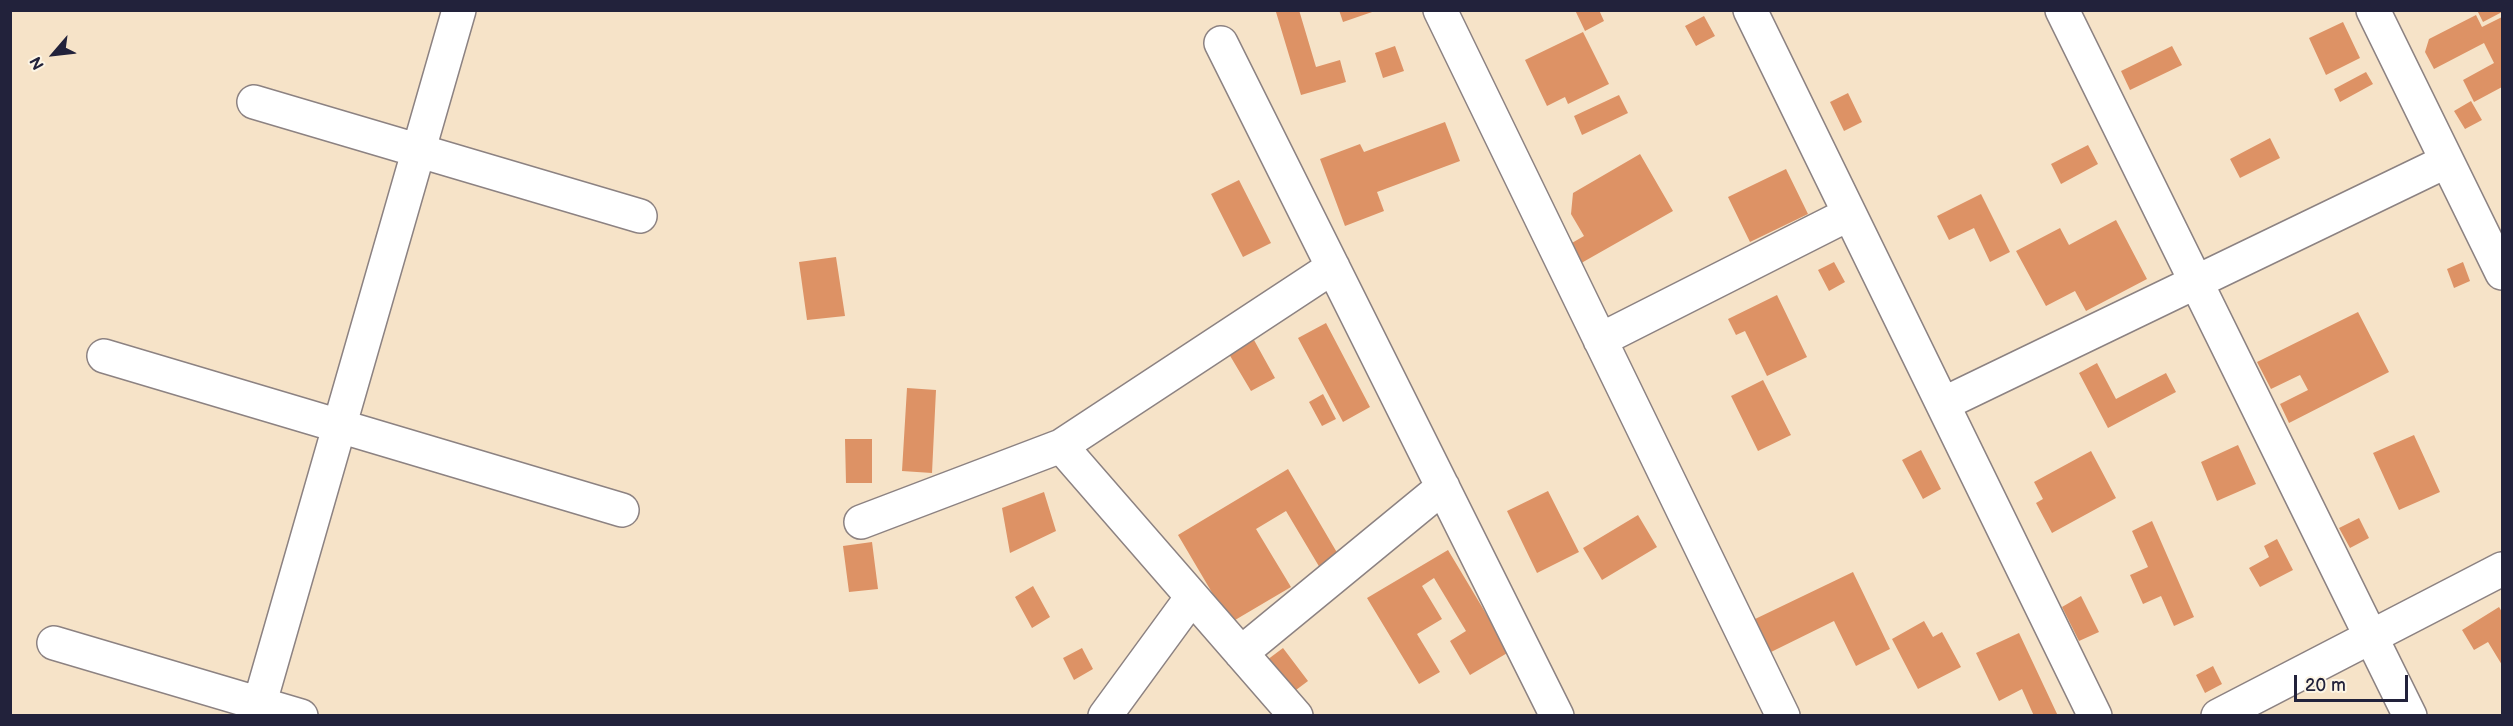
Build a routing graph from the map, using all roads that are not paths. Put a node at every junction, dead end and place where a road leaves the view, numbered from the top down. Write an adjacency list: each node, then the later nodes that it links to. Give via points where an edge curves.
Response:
1 (459, 10): 8 (street)
2 (1440, 10): 15 (street)
3 (1750, 10): 10 (street)
4 (2062, 10): 14 (street)
5 (2373, 10): 9 (street)
6 (1221, 43): 12 (street)
7 (254, 102): 8 (street)
8 (418, 150): 11 (street); 18 (street)
9 (2447, 161): 13 (street); 14 (street)
10 (1849, 214): 15 (street); 17 (street)
11 (640, 216)
12 (1333, 267): 19 (street); 20 (street)
13 (2502, 273)
14 (2196, 282): 17 (street); 25 (street)
15 (1600, 340): 33 (street)
16 (104, 356): 18 (street)
17 (1942, 404): 34 (street)
18 (339, 426): 21 (street); 28 (street)
19 (1060, 446): 22 (street); 24 (street)
20 (1443, 487): 27 (street); 32 (street)
21 (622, 510)
22 (861, 522)
23 (2502, 569): 25 (street)
24 (1192, 597): 27 (street); 30 (street)
25 (2371, 637): 35 (street); 36 (street)
26 (54, 643): 28 (street)
27 (1241, 653): 31 (street)
28 (258, 709): 29 (street)
29 (301, 716)
30 (1105, 716)
31 (1296, 716)
32 (1557, 716)
33 (1783, 716)
34 (2095, 716)
35 (2218, 716)
36 (2410, 716)

